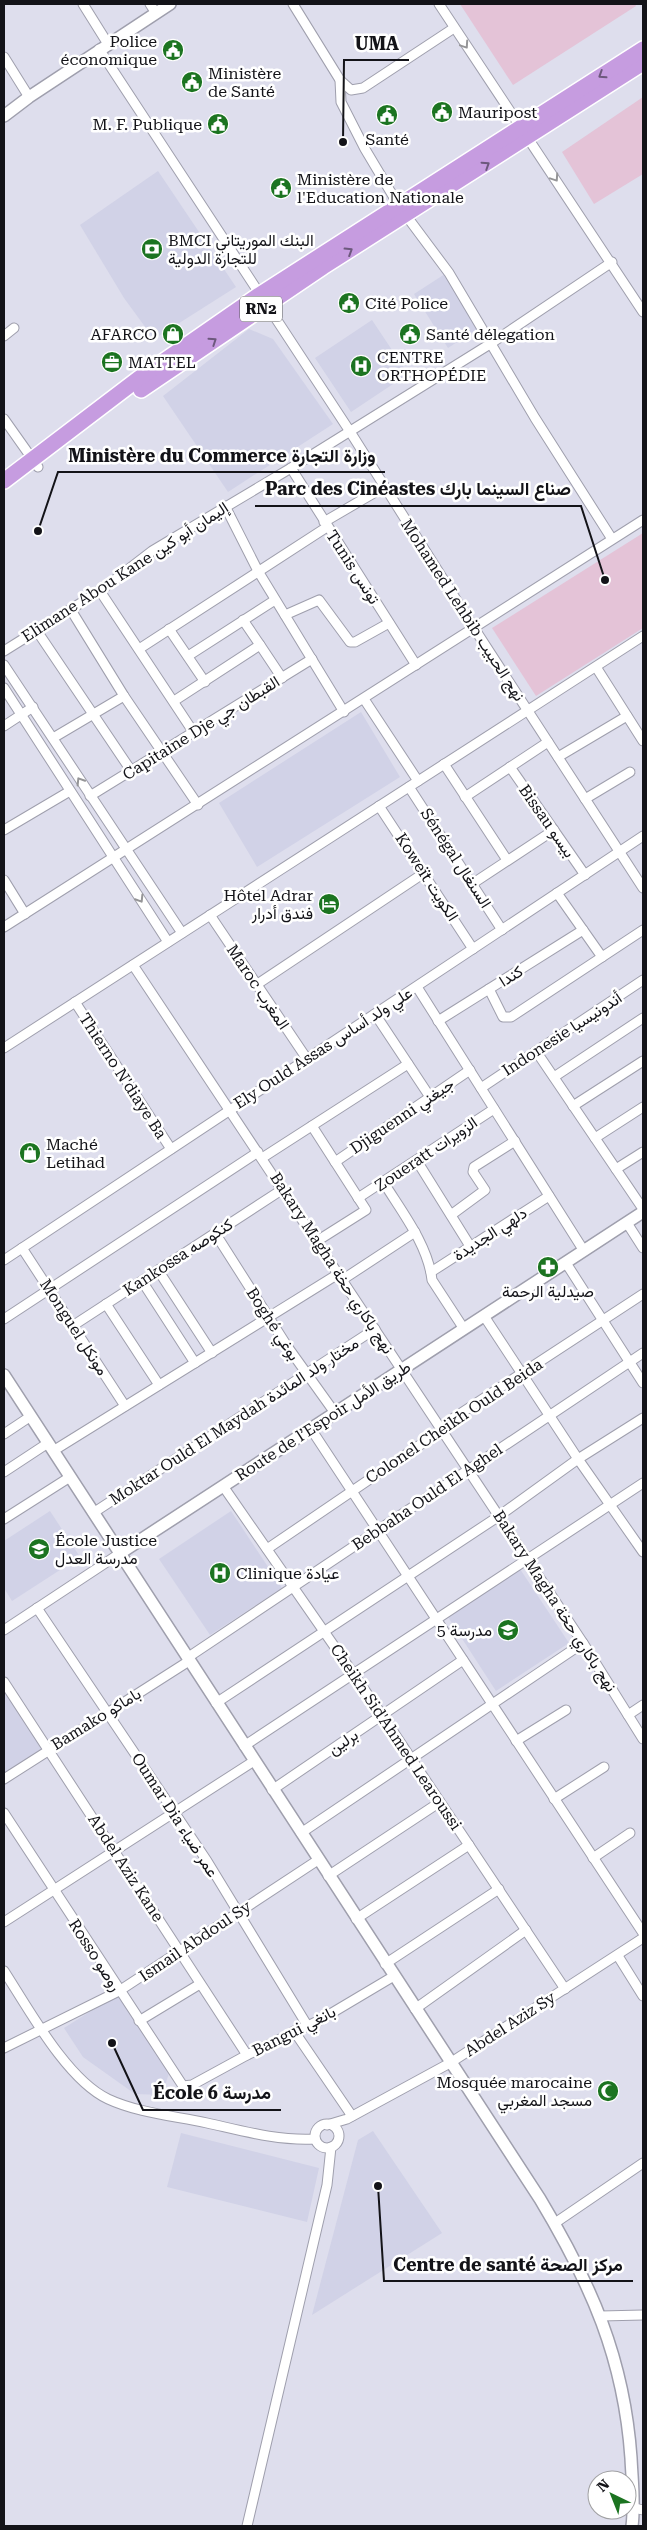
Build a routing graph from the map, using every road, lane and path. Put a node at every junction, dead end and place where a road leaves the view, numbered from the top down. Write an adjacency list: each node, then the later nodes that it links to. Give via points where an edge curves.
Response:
1 (83, 4): 7 (street, Mohamed Lehbib نهج الحبيب)
2 (170, 4): 5 (street)
3 (293, 4): 11 (street)
4 (439, 4): 6 (street)
5 (153, 8): 7 (street)
6 (454, 28): 11 (street, via 363,88 351,90); 14 (street, one-way to 14)
7 (103, 46): 12 (street); 17 (street, Mohamed Lehbib نهج الحبيب)
8 (643, 49): 14 (highway, RN2, one-way to 14)
9 (4, 57): 12 (street)
10 (643, 63): 14 (highway, RN2)
11 (340, 80): 15 (street, via 341,102 348,119)
12 (29, 97): 13 (street)
13 (4, 116)
14 (524, 133): 15 (highway, RN2); 16 (street, one-way to 16)
15 (403, 211): 17 (highway, RN2); 21 (street, via 449,274)
16 (612, 262): 18 (street); 21 (street, Elimane Abou Kane إليمان أبو كين)
17 (263, 301): 23 (street, Mohamed Lehbib نهج الحبيب); 24 (highway, RN2, via 138,379)
18 (643, 312)
19 (14, 328): 20 (street)
20 (4, 336)
21 (490, 344): 23 (street, Elimane Abou Kane إليمان أبو كين); 32 (street)
22 (4, 419): 24 (street)
23 (349, 430): 25 (street, Elimane Abou Kane إليمان أبو كين); 27 (street, Mohamed Lehbib نهج الحبيب)
24 (35, 463): 26 (highway, RN2); 28 (highway, RN2)
25 (291, 468): 29 (street, Elimane Abou Kane إليمان أبو كين); 31 (street, Tunis تونس)
26 (4, 481)
27 (384, 486): 31 (street); 40 (street, Mohamed Lehbib نهج الحبيب)
28 (4, 492)
29 (225, 506): 33 (street); 34 (street, Elimane Abou Kane إليمان أبو كين, via 152,551)
30 (643, 520): 32 (street)
31 (326, 524): 33 (street); 39 (street, Tunis تونس)
32 (612, 539): 40 (street)
33 (258, 572): 35 (street); 41 (street)
34 (100, 591): 36 (street, Elimane Abou Kane إليمان أبو كين); 45 (street)
35 (275, 600): 37 (street); 38 (street)
36 (70, 610): 42 (street, Elimane Abou Kane إليمان أبو كين); 55 (street)
37 (285, 615): 39 (street, via 319,600 350,642); 48 (street)
38 (243, 620): 44 (street); 47 (street)
39 (389, 623): 50 (street, Tunis تونس)
40 (474, 628): 50 (street); 59 (street, Mohamed Lehbib نهج الحبيب)
41 (170, 629): 45 (street); 47 (street)
42 (37, 631): 46 (street, Elimane Abou Kane إليمان أبو كين); 61 (street)
43 (643, 636): 51 (street)
44 (260, 646): 52 (street); 53 (street)
45 (139, 649): 57 (street)
46 (4, 651)
47 (188, 656): 53 (street)
48 (312, 659): 52 (street, Capitaine Dje القبطان جي); 60 (street)
49 (4, 665): 58 (street)
50 (416, 666): 56 (street)
51 (596, 666): 59 (street); 63 (street)
52 (282, 678): 65 (street, Capitaine Dje القبطان جي)
53 (205, 682): 57 (street)
54 (4, 688): 62 (street)
55 (124, 696): 61 (street); 69 (street)
56 (364, 699): 60 (street); 75 (street)
57 (174, 702): 65 (street)
58 (33, 707): 62 (street); 66 (street)
59 (528, 711): 68 (street, Mohamed Lehbib نهج الحبيب); 71 (street)
60 (344, 712): 81 (street)
61 (94, 714): 66 (street); 73 (street)
62 (21, 715): 64 (street); 77 (street)
63 (626, 716): 67 (street); 70 (street)
64 (4, 726)
65 (194, 733): 69 (street, Capitaine Dje القبطان جي)
66 (53, 738): 78 (street, one-way to 66)
67 (643, 740)
68 (548, 742): 70 (street, Mohamed Lehbib نهج الحبيب); 72 (street)
69 (163, 752): 73 (street, Capitaine Dje القبطان جي); 81 (street)
70 (558, 757): 80 (street, Mohamed Lehbib نهج الحبيب)
71 (444, 764): 75 (street); 79 (street)
72 (510, 767): 79 (street); 84 (street, Bissau بيسو)
73 (132, 772): 78 (street, Capitaine Dje القبطان جي)
74 (630, 772): 80 (street)
75 (418, 781): 76 (street)
76 (409, 787): 82 (street); 93 (street, Sénégal السنغال)
77 (70, 791): 83 (street); 88 (street)
78 (90, 796): 86 (street)
79 (465, 796): 89 (street)
80 (585, 799): 87 (street, Mohamed Lehbib نهج الحبيب)
81 (198, 805): 86 (street)
82 (379, 806): 90 (street, Koweït الكويت); 97 (street)
83 (4, 830)
84 (554, 830): 89 (street); 91 (street, Bissau بيسو)
85 (643, 836): 87 (street, Ely Ould Assas علي ولد أساس)
86 (128, 849): 88 (street); 102 (street)
87 (620, 852): 91 (street, Ely Ould Assas علي ولد أساس); 94 (street, Mohamed Lehbib نهج الحبيب)
88 (114, 857): 96 (street); 103 (street, one-way to 103)
89 (507, 860): 93 (street)
90 (424, 873): 104 (street, Koweït الكويت); 108 (street)
91 (585, 875): 95 (street, Ely Ould Assas علي ولد أساس)
92 (4, 880): 96 (street)
93 (472, 884): 99 (street, Sénégal السنغال)
94 (643, 888)
95 (557, 893): 99 (street, Ely Ould Assas علي ولد أساس); 100 (street)
96 (25, 914): 98 (street)
97 (210, 915): 102 (street); 108 (street, Maroc المغرب)
98 (4, 927)
99 (502, 930): 104 (street, Ely Ould Assas علي ولد أساس)
100 (582, 930): 105 (street); 110 (street, كندا)
101 (643, 930): 105 (street)
102 (182, 933): 103 (street)
103 (168, 942): 106 (street)
104 (473, 949): 109 (street, Ely Ould Assas علي ولد أساس)
105 (602, 957): 110 (street, via 511,1017 503,1016)
106 (133, 965): 111 (street); 127 (street, Bakary Magha نهج باكاري حخة)
107 (643, 980): 116 (street, Indonesie أندونيسيا)
108 (256, 985): 117 (street, Maroc المغرب)
109 (417, 986): 112 (street, Ely Ould Assas علي ولد أساس); 114 (street)
110 (488, 990): 114 (street, كندا)
111 (75, 1002): 115 (street); 131 (street, Thierno N'diaye Ba)
112 (375, 1014): 117 (street, Ely Ould Assas علي ولد أساس); 119 (street)
113 (643, 1018): 121 (street)
114 (438, 1021): 120 (street)
115 (4, 1048)
116 (536, 1051): 121 (street); 122 (street, Indonesie أندونيسيا)
117 (307, 1059): 127 (street, Ely Ould Assas علي ولد أساس)
118 (643, 1061): 124 (street)
119 (408, 1064): 123 (street); 128 (street)
120 (470, 1070): 122 (street); 123 (street, Djiguenni جيغني)
121 (554, 1077): 124 (street)
122 (481, 1088): 126 (street)
123 (430, 1097): 135 (street, Djiguenni جيغني)
124 (573, 1106): 129 (street)
125 (643, 1107): 129 (street)
126 (494, 1108): 130 (street); 134 (street, Zoueratt الزويرات)
127 (231, 1110): 131 (street, Ely Ould Assas علي ولد أساس); 133 (street, Bakary Magha نهج باكاري حخة)
128 (312, 1126): 133 (street); 135 (street)
129 (595, 1138): 136 (street)
130 (515, 1142): 139 (street); 142 (street, via 474,1167 473,1172 484,1187 483,1193)
131 (171, 1149): 148 (street, Ely Ould Assas علي ولد أساس)
132 (643, 1152): 136 (street)
133 (260, 1155): 138 (street, Bakary Magha نهج باكاري حخة); 157 (street)
134 (417, 1161): 137 (street, Zoueratt الزويرات); 142 (street)
135 (335, 1162): 140 (street)
136 (616, 1169): 141 (street)
137 (384, 1183): 140 (street, Zoueratt الزويرات); 144 (street)
138 (282, 1189): 145 (street, Kankossa كنكوصه); 146 (street, Bakary Magha نهج باكاري حخة)
139 (549, 1196): 147 (street, دلهي الجديدة); 150 (street)
140 (358, 1198): 146 (street, via 366,1210)
141 (643, 1211): 143 (street, Route de l’Espoir طريق الأمل)
142 (451, 1215): 147 (street)
143 (627, 1223): 149 (street); 150 (street, Route de l’Espoir طريق الأمل)
144 (415, 1232): 154 (street); 155 (street)
145 (215, 1234): 153 (street, Kankossa كنكوصه); 160 (street, Boghé بوغي)
146 (317, 1241): 155 (street, Bakary Magha نهج باكاري حخة)
147 (470, 1246): 154 (street, دلهي الجديدة)
148 (22, 1248): 151 (street, Ely Ould Assas علي ولد أساس); 157 (street, Monguel مونكل)
149 (643, 1248)
150 (584, 1251): 152 (street, Route de l’Espoir طريق الأمل)
151 (4, 1260)
152 (566, 1263): 161 (street, Route de l’Espoir طريق الأمل); 163 (street)
153 (158, 1270): 156 (street, Kankossa كنكوصه); 167 (street)
154 (431, 1272): 166 (street, via 432,1280)
155 (340, 1277): 160 (street); 165 (street, Bakary Magha نهج باكاري حخة)
156 (142, 1281): 159 (street, Kankossa كنكوصه); 170 (street)
157 (50, 1288): 162 (street); 164 (street, Monguel مونكل)
158 (643, 1294): 163 (street, Colonel Cheikh Ould Beida)
159 (106, 1304): 164 (street, Kankossa كنكوصه); 176 (street)
160 (268, 1316): 167 (street); 174 (street, Boghé بوغي)
161 (484, 1316): 166 (street, Route de l’Espoir طريق الأمل); 172 (street)
162 (4, 1319)
163 (603, 1321): 169 (street); 172 (street, Colonel Cheikh Ould Beida)
164 (74, 1325): 177 (street, Monguel مونكل)
165 (375, 1329): 171 (street, Bakary Magha نهج باكاري حخة); 174 (street, Moktar Ould El Maydah مختار ولد المائدة)
166 (464, 1330): 171 (street, Route de l’Espoir طريق الأمل)
167 (212, 1353): 170 (street)
168 (643, 1354): 169 (street, Bebbaha Ould El Aghel)
169 (630, 1362): 175 (street); 179 (street, Bebbaha Ould El Aghel)
170 (195, 1363): 176 (street)
171 (402, 1370): 178 (street, Route de l’Espoir طريق الأمل); 183 (street, Bakary Magha نهج باكاري حخة)
172 (522, 1374): 179 (street); 183 (street, Colonel Cheikh Ould Beida, via 449,1421)
173 (4, 1375): 180 (street)
174 (307, 1375): 178 (street, Boghé بوغي); 194 (street, Moktar Ould El Maydah مختار ولد المائدة)
175 (643, 1383)
176 (158, 1386): 177 (street)
177 (125, 1406): 185 (street)
178 (335, 1413): 182 (street, Route de l’Espoir طريق الأمل)
179 (550, 1415): 186 (street); 187 (street, Bebbaha Ould El Aghel)
180 (30, 1416): 184 (street); 185 (street)
181 (643, 1418): 186 (street)
182 (311, 1429): 191 (street, Route de l’Espoir طريق الأمل); 192 (street)
183 (442, 1430): 187 (street, Bakary Magha نهج باكاري حخة); 192 (street, Colonel Cheikh Ould Beida)
184 (4, 1434)
185 (50, 1447): 188 (street); 189 (street)
186 (578, 1459): 193 (street); 195 (street)
187 (468, 1470): 195 (street, Bakary Magha نهج باكاري حخة); 197 (street, Bebbaha Ould El Aghel)
188 (4, 1472)
189 (70, 1476): 194 (street); 196 (street)
190 (643, 1483): 193 (street)
191 (223, 1486): 198 (street, Cheikh Sid'Ahmed Learoussi); 200 (street, Route de l’Espoir طريق الأمل)
192 (352, 1490): 197 (street); 198 (street, Colonel Cheikh Ould Beida)
193 (611, 1504): 199 (street); 201 (street)
194 (93, 1513): 200 (street)
195 (499, 1516): 201 (street, Bakary Magha نهج باكاري حخة); 202 (street)
196 (4, 1518)
197 (378, 1529): 202 (street); 203 (street, Bebbaha Ould El Aghel)
198 (267, 1549): 203 (street, Cheikh Sid'Ahmed Learoussi)
199 (643, 1550)
200 (119, 1554): 204 (street, Route de l’Espoir طريق الأمل); 209 (street)
201 (527, 1559): 205 (street); 208 (street, Bakary Magha نهج باكاري حخة)
202 (409, 1576): 205 (street); 207 (street)
203 (293, 1586): 207 (street, Cheikh Sid'Ahmed Learoussi); 209 (street, Bebbaha Ould El Aghel)
204 (37, 1608): 206 (street, Route de l’Espoir طريق الأمل); 217 (street, Oumar Dia عمر ضياء)
205 (437, 1619): 210 (street); 211 (street)
206 (4, 1630)
207 (324, 1632): 211 (street, Cheikh Sid'Ahmed Learoussi); 213 (street)
208 (583, 1643): 215 (street); 219 (street, Bakary Magha نهج باكاري حخة)
209 (188, 1660): 213 (street); 217 (street, Bamako باماكو)
210 (463, 1660): 215 (street); 218 (street, برلين)
211 (354, 1674): 218 (street, Cheikh Sid'Ahmed Learoussi); 222 (street)
212 (4, 1682): 223 (street, Abdel Aziz Kane)
213 (216, 1703): 222 (street)
214 (643, 1705): 219 (street)
215 (493, 1706): 221 (street); 224 (street)
216 (566, 1710): 221 (street)
217 (107, 1712): 223 (street, Bamako باماكو); 232 (street, Oumar Dia عمر ضياء)
218 (382, 1715): 224 (street, Cheikh Sid'Ahmed Learoussi); 228 (street, برلين)
219 (628, 1715): 220 (street, Bakary Magha نهج باكاري حخة)
220 (643, 1739)
221 (516, 1741): 229 (street)
222 (244, 1746): 225 (street)
223 (49, 1749): 227 (street, Bamako باماكو); 236 (street, Abdel Aziz Kane)
224 (412, 1760): 230 (street, Cheikh Sid'Ahmed Learoussi); 234 (street)
225 (254, 1761): 228 (street); 232 (street)
226 (604, 1767): 229 (street)
227 (4, 1779)
228 (272, 1790): 234 (street)
229 (554, 1799): 237 (street)
230 (440, 1802): 235 (street, Cheikh Sid'Ahmed Learoussi); 239 (street)
231 (4, 1813): 241 (street, Rosso روصو)
232 (174, 1813): 236 (street); 242 (street, Oumar Dia عمر ضياء)
233 (630, 1833): 237 (street)
234 (301, 1834): 238 (street)
235 (469, 1845): 240 (street, Cheikh Sid'Ahmed Learoussi); 243 (street)
236 (114, 1852): 241 (street); 248 (street, Abdel Aziz Kane)
237 (593, 1858): 246 (street)
238 (318, 1860): 239 (street); 242 (street, Ismail Abdoul Sy)
239 (328, 1876): 243 (street)
240 (499, 1889): 245 (street, Cheikh Sid'Ahmed Learoussi); 250 (street)
241 (54, 1890): 244 (street); 255 (street, Rosso روصو)
242 (238, 1912): 248 (street, Ismail Abdoul Sy); 259 (street, Oumar Dia عمر ضياء)
243 (356, 1919): 250 (street)
244 (4, 1922)
245 (526, 1930): 254 (street, Cheikh Sid'Ahmed Learoussi); 257 (street)
246 (643, 1933)
247 (643, 1938): 249 (street, Abdel Aziz Sy)
248 (180, 1952): 253 (street, Abdel Aziz Kane); 255 (street, Ismail Abdoul Sy)
249 (618, 1956): 254 (street, Abdel Aziz Sy); 256 (street)
250 (385, 1964): 252 (street)
251 (4, 1971): 260 (street)
252 (394, 1976): 257 (street); 259 (street, Bangui بانغي)
253 (200, 1984): 258 (street); 263 (street, Abdel Aziz Kane)
254 (565, 1989): 264 (street, Abdel Aziz Sy)
255 (119, 1991): 258 (street, Rosso روصو); 260 (street, Ismail Abdoul Sy)
256 (643, 1996)
257 (415, 2009): 264 (street)
258 (139, 2021): 265 (street, Rosso روصو, via 178,2083 185,2087)
259 (307, 2025): 261 (street, Bangui بانغي)
260 (42, 2029): 262 (street, Ismail Abdoul Sy); 269 (street, via 78,2075 109,2100 278,2138)
261 (294, 2031): 263 (street, Bangui بانغي); 266 (street)
262 (4, 2048)
263 (246, 2055): 265 (street, Bangui بانغي)
264 (450, 2063): 266 (street, Abdel Aziz Sy); 272 (street)
265 (192, 2085)
266 (349, 2117): 267 (street, Abdel Aziz Sy); 268 (street)
267 (327, 2125): 268 (street, via 336,2130); 269 (street, via 319,2127)
268 (338, 2136): 270 (street)
269 (315, 2139): 270 (street, via 323,2148)
270 (331, 2147): 276 (street, via 327,2185)
271 (643, 2163): 272 (street)
272 (555, 2223): 274 (street)
273 (643, 2314): 274 (street)
274 (601, 2316): 275 (street, via 617,2365)
275 (639, 2509): 277 (street)
276 (247, 2526)
277 (632, 2526)

